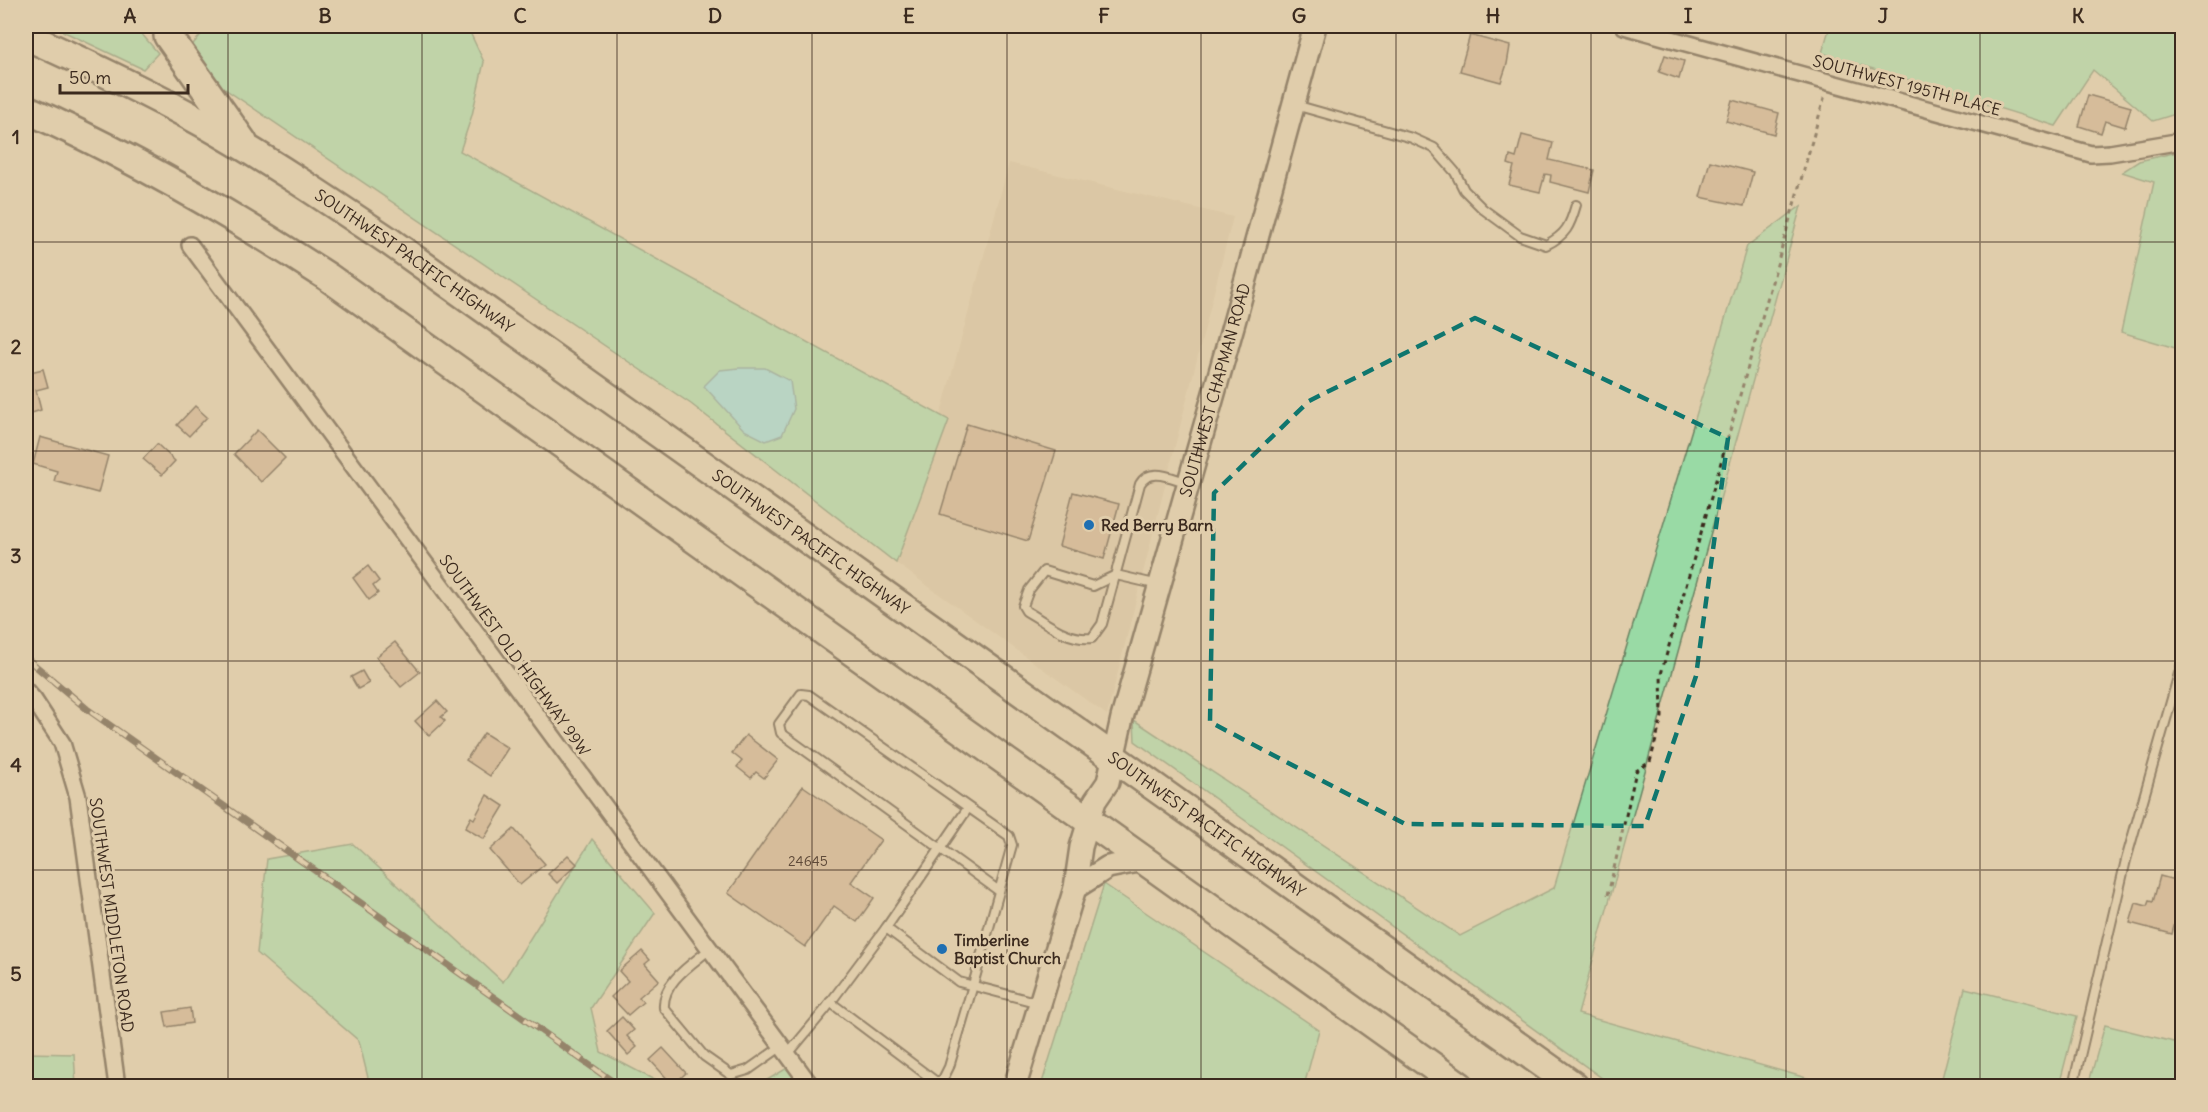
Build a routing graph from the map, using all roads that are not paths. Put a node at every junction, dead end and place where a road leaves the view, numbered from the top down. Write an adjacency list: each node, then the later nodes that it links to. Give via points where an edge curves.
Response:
1 (1315, 26): 5 (street, SOUTHWEST CHAPMAN ROAD)
2 (1624, 26): 7 (street, SOUTHWEST 195TH PLACE, via 2091,154)
3 (166, 34): 8 (highway)
4 (26, 36): 8 (highway, SOUTHWEST PACIFIC HIGHWAY, via 142,91)
5 (1294, 104): 9 (lane, via 1434,148 1455,172 1464,190 1520,236 1546,245 1561,238); 11 (street, SOUTHWEST CHAPMAN ROAD)
6 (26, 109): 18 (highway, via 200,197 328,277)
7 (2182, 141)
8 (248, 151): 16 (highway, SOUTHWEST PACIFIC HIGHWAY, via 336,205 440,277)
9 (1576, 205)
10 (190, 245): 24 (street, SOUTHWEST OLD HIGHWAY 99W)
11 (1188, 483): 12 (lane, via 1151,473 1144,477); 13 (street, SOUTHWEST CHAPMAN ROAD)
12 (1116, 575): 12 (lane, via 1093,586 1044,571 1029,590 1023,606 1070,636 1092,638 1102,624); 13 (lane)
13 (1159, 585): 16 (street, SOUTHWEST CHAPMAN ROAD)
14 (2182, 663): 34 (lane, via 2126,860)
15 (26, 691): 29 (street, SOUTHWEST MIDDLETON ROAD, via 62,743 78,797)
16 (1113, 758): 18 (street, SOUTHWEST CHAPMAN ROAD, via 1108,782 1095,801); 33 (highway, SOUTHWEST PACIFIC HIGHWAY)
17 (968, 808): 19 (lane); 19 (lane, via 809,695 801,694 779,724 781,733); 22 (lane, via 1009,836 1012,845)
18 (1089, 821): 20 (highway); 21 (street, SOUTHWEST CHAPMAN ROAD)
19 (940, 848): 22 (lane); 23 (lane)
20 (1143, 860): 21 (street, via 1108,867); 32 (highway)
21 (1075, 888): 27 (street, SOUTHWEST CHAPMAN ROAD)
22 (999, 891): 25 (lane)
23 (886, 928): 25 (lane, via 959,981); 26 (lane)
24 (710, 949): 28 (street, SOUTHWEST OLD HIGHWAY 99W); 28 (lane, via 668,988 663,1008 704,1056 732,1075)
25 (974, 985): 26 (lane, via 942,1082 935,1081); 27 (lane)
26 (830, 1002): 28 (lane)
27 (1041, 1004): 31 (street, SOUTHWEST CHAPMAN ROAD)
28 (785, 1050): 30 (street, SOUTHWEST OLD HIGHWAY 99W)
29 (117, 1086)
30 (812, 1086)
31 (1015, 1086)
32 (1460, 1086)
33 (1574, 1086)
34 (2073, 1086)

